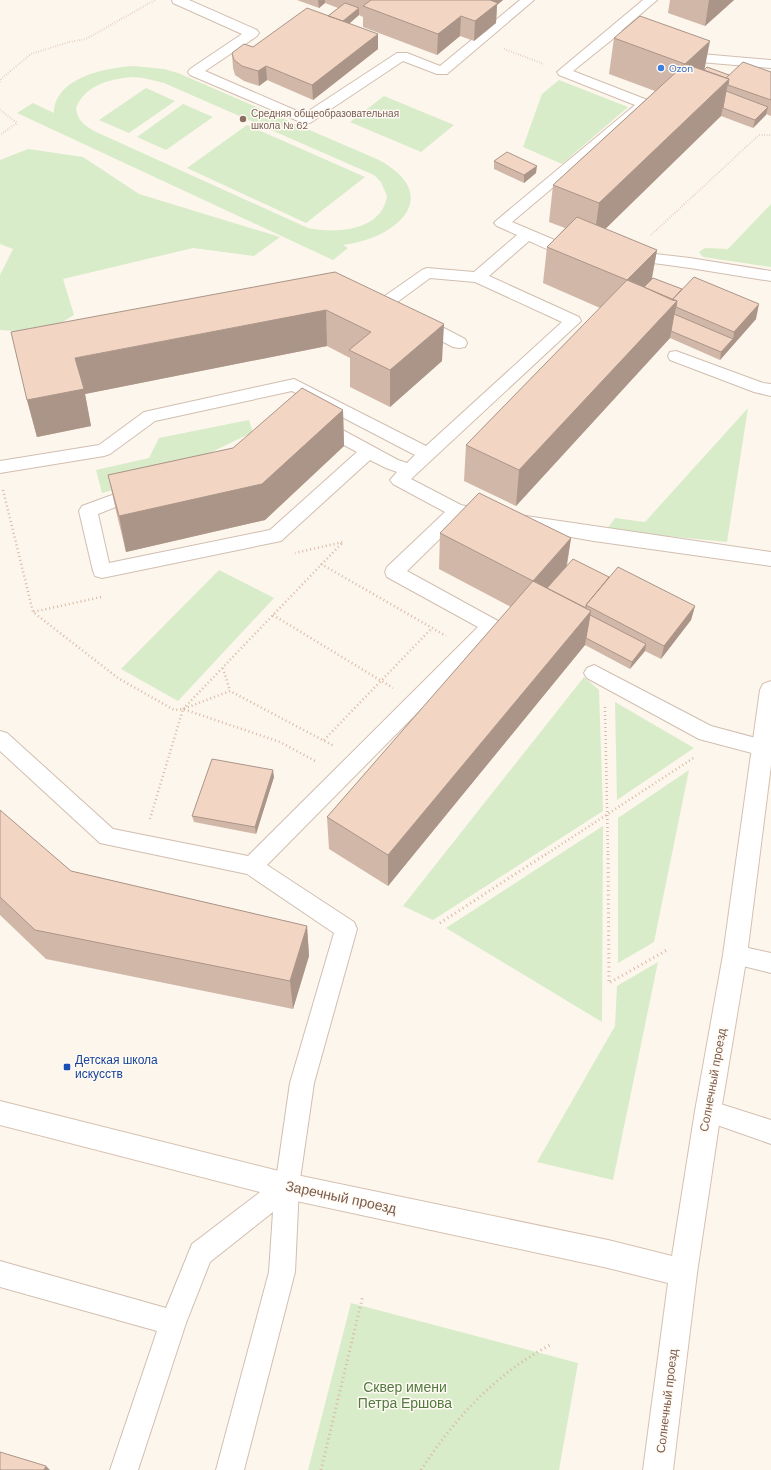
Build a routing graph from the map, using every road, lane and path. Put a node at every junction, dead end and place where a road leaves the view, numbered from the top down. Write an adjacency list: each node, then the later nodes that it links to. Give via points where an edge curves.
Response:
1 (155, 0): 11 (path, via 86,39 31,54)
2 (178, 0): 7 (lane, via 252,33 195,72 305,120 402,56 442,71)
3 (528, 0): 7 (lane)
4 (651, 0): 5 (lane)
5 (611, 33): 6 (lane); 10 (lane)
6 (633, 39)
7 (479, 40): 10 (path)
8 (670, 49): 9 (lane, via 700,58)
9 (771, 64)
10 (564, 72): 15 (lane, via 645,104 502,223)
11 (0, 82)
12 (0, 110): 13 (path, via 17,123)
13 (0, 135)
14 (771, 135): 18 (path, via 759,135)
15 (528, 234): 16 (lane, via 561,249); 20 (lane)
16 (590, 252)
17 (613, 255): 18 (lane)
18 (628, 256): 19 (lane)
19 (771, 276)
20 (478, 277): 21 (lane, via 426,273 385,304); 26 (lane, via 573,321)
21 (458, 343)
22 (676, 356): 23 (lane)
23 (771, 390)
24 (308, 418): 25 (lane)
25 (369, 452): 28 (lane); 30 (lane, via 275,536 102,571 88,511)
26 (427, 454): 27 (lane, via 294,385 150,416 104,450); 28 (lane)
27 (0, 467)
28 (410, 470): 31 (lane, via 399,480)
29 (2, 486): 36 (path)
30 (154, 486)
31 (457, 511): 33 (lane, via 594,534); 39 (lane, via 394,572 491,626)
32 (289, 554): 34 (path, via 343,542)
33 (771, 558)
34 (321, 564): 37 (path); 38 (path)
35 (103, 596): 36 (path)
36 (33, 612): 46 (path, via 118,678 174,710)
37 (273, 615): 40 (path); 42 (path)
38 (432, 628): 39 (path); 42 (path)
39 (468, 648): 45 (lane)
40 (223, 668): 44 (path); 46 (path)
41 (599, 676): 49 (lane, via 706,733); 53 (path)
42 (381, 681): 45 (path); 48 (path)
43 (771, 690): 49 (street, Солнечный проезд)
44 (230, 691): 46 (path); 48 (path)
45 (415, 702): 51 (lane)
46 (183, 709): 52 (path, via 280,742); 54 (path)
47 (0, 739): 54 (lane, via 107,837)
48 (324, 740): 51 (path)
49 (766, 749): 58 (street, Солнечный проезд)
50 (697, 756): 53 (path)
51 (358, 759): 52 (lane)
52 (342, 776): 55 (lane)
53 (608, 814): 56 (path); 57 (path, via 609,983)
54 (142, 844): 55 (lane)
55 (252, 866): 63 (lane, via 346,929 302,1083)
56 (440, 923)
57 (667, 950)
58 (735, 955): 59 (lane); 60 (street, Солнечный проезд)
59 (771, 963)
60 (708, 1111): 62 (lane); 64 (street, Солнечный проезд)
61 (0, 1113): 63 (street, Заречный проезд)
62 (771, 1132)
63 (287, 1186): 64 (street, Заречный проезд); 67 (lane, via 201,1253); 70 (lane, via 282,1272)
64 (683, 1273): 73 (street, Солнечный проезд)
65 (0, 1274): 67 (lane)
66 (363, 1294): 71 (path)
67 (173, 1323): 69 (lane)
68 (552, 1344): 72 (path, via 534,1352 504,1374 466,1409)
69 (124, 1470)
70 (230, 1470)
71 (321, 1470)
72 (421, 1470)
73 (658, 1470)

